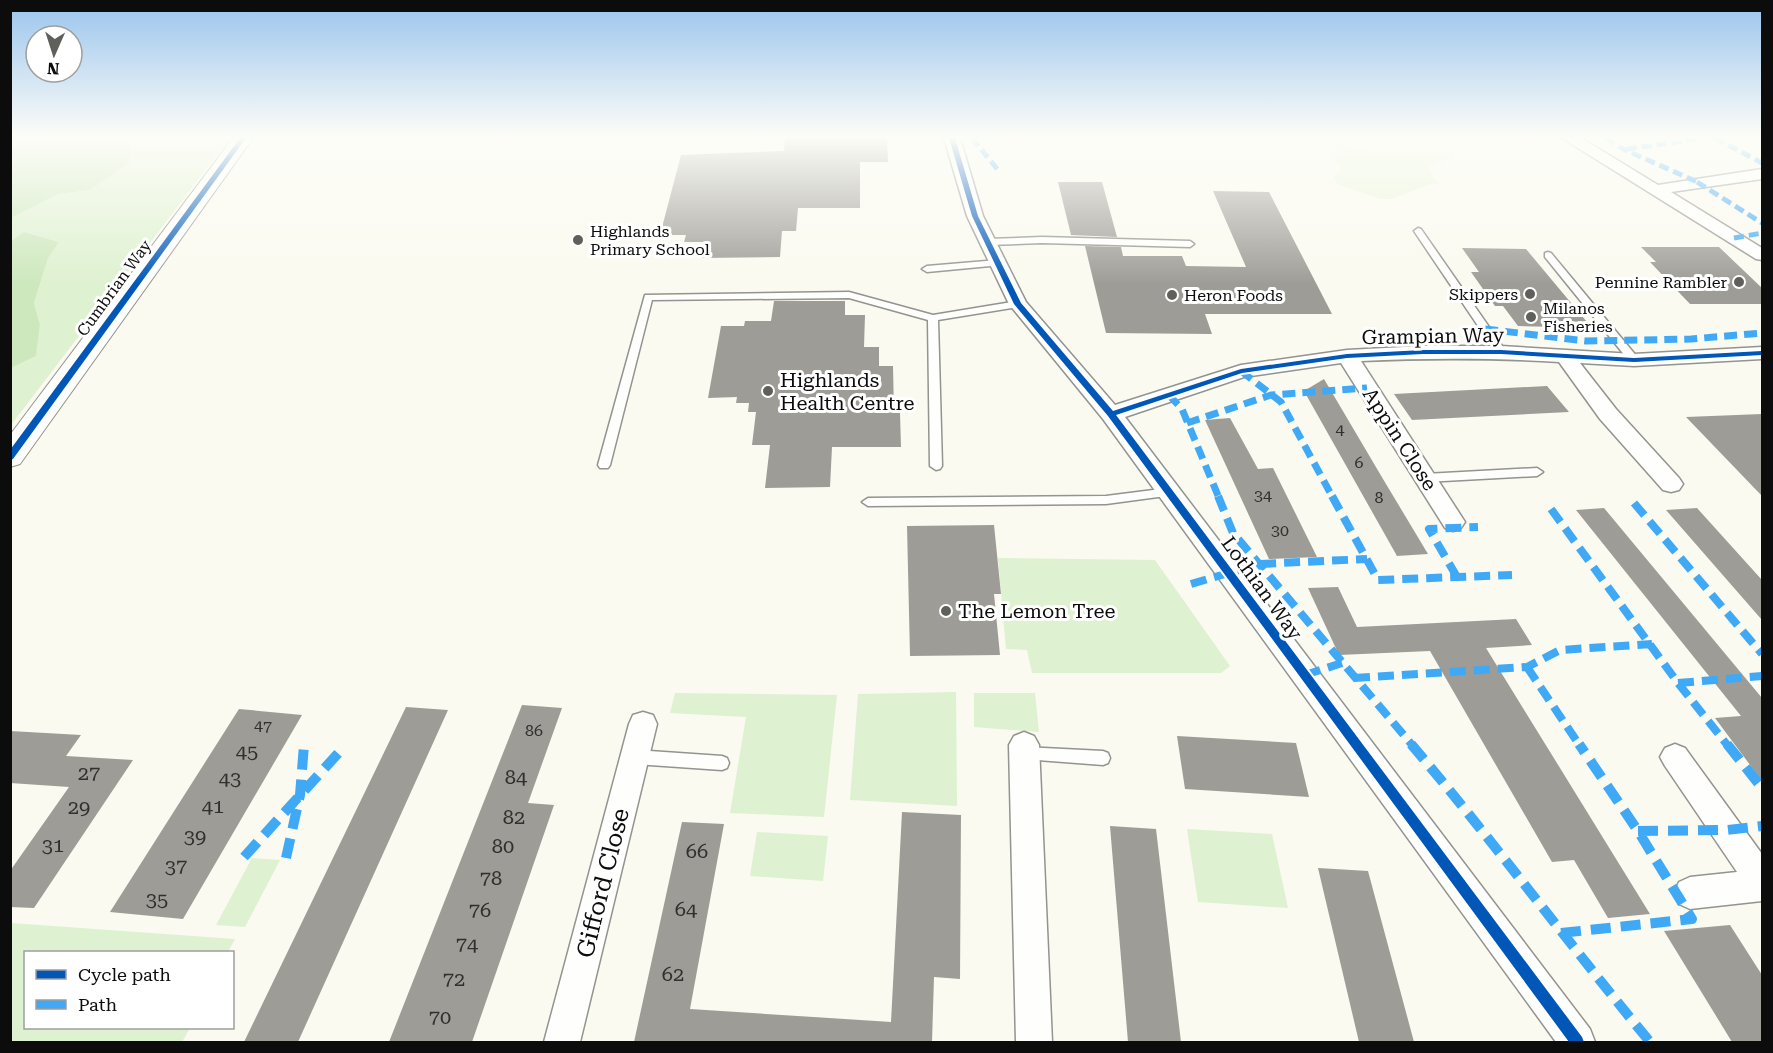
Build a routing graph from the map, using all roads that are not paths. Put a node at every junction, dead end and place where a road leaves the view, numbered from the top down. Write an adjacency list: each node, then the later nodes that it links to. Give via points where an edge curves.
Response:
1 (207, 187): 21 (street, Cumbrian Way)
2 (966, 187): 7 (street, Lothian Way)
3 (1649, 187): 5 (street)
4 (1673, 187): 5 (street)
5 (1654, 190): 10 (street)
6 (1418, 231): 15 (lane)
7 (988, 242): 8 (lane); 11 (street, Lothian Way)
8 (1190, 244)
9 (1548, 255): 19 (lane)
10 (1762, 255)
11 (999, 263): 12 (lane); 13 (street, Lothian Way)
12 (927, 269)
13 (1018, 304): 14 (lane); 20 (street, Lothian Way)
14 (933, 318): 22 (lane, via 849,295 648,297); 23 (lane)
15 (1501, 352): 17 (street, Grampian Way); 18 (street, Grampian Way)
16 (1762, 353): 19 (street, Grampian Way)
17 (1564, 355): 19 (street, Grampian Way); 26 (street, via 1608,414)
18 (1347, 356): 20 (street, Grampian Way, via 1241,371); 25 (street, Appin Close)
19 (1634, 360)
20 (1111, 414): 27 (street, Lothian Way)
21 (10, 457)
22 (604, 465)
23 (936, 466)
24 (1537, 472): 25 (lane)
25 (1425, 478): 29 (street, Appin Close)
26 (1671, 483)
27 (1169, 492): 28 (lane, via 1106,500); 41 (street, Lothian Way)
28 (868, 502)
29 (1453, 522)
30 (644, 724): 33 (street, Gifford Close)
31 (1024, 749): 34 (lane); 40 (street)
32 (1675, 757): 36 (street)
33 (635, 758): 35 (lane); 39 (street, Gifford Close)
34 (1103, 758)
35 (722, 763)
36 (1762, 880)
37 (1762, 885): 38 (street)
38 (1690, 893)
39 (562, 1042)
40 (1034, 1042)
41 (1577, 1042)

